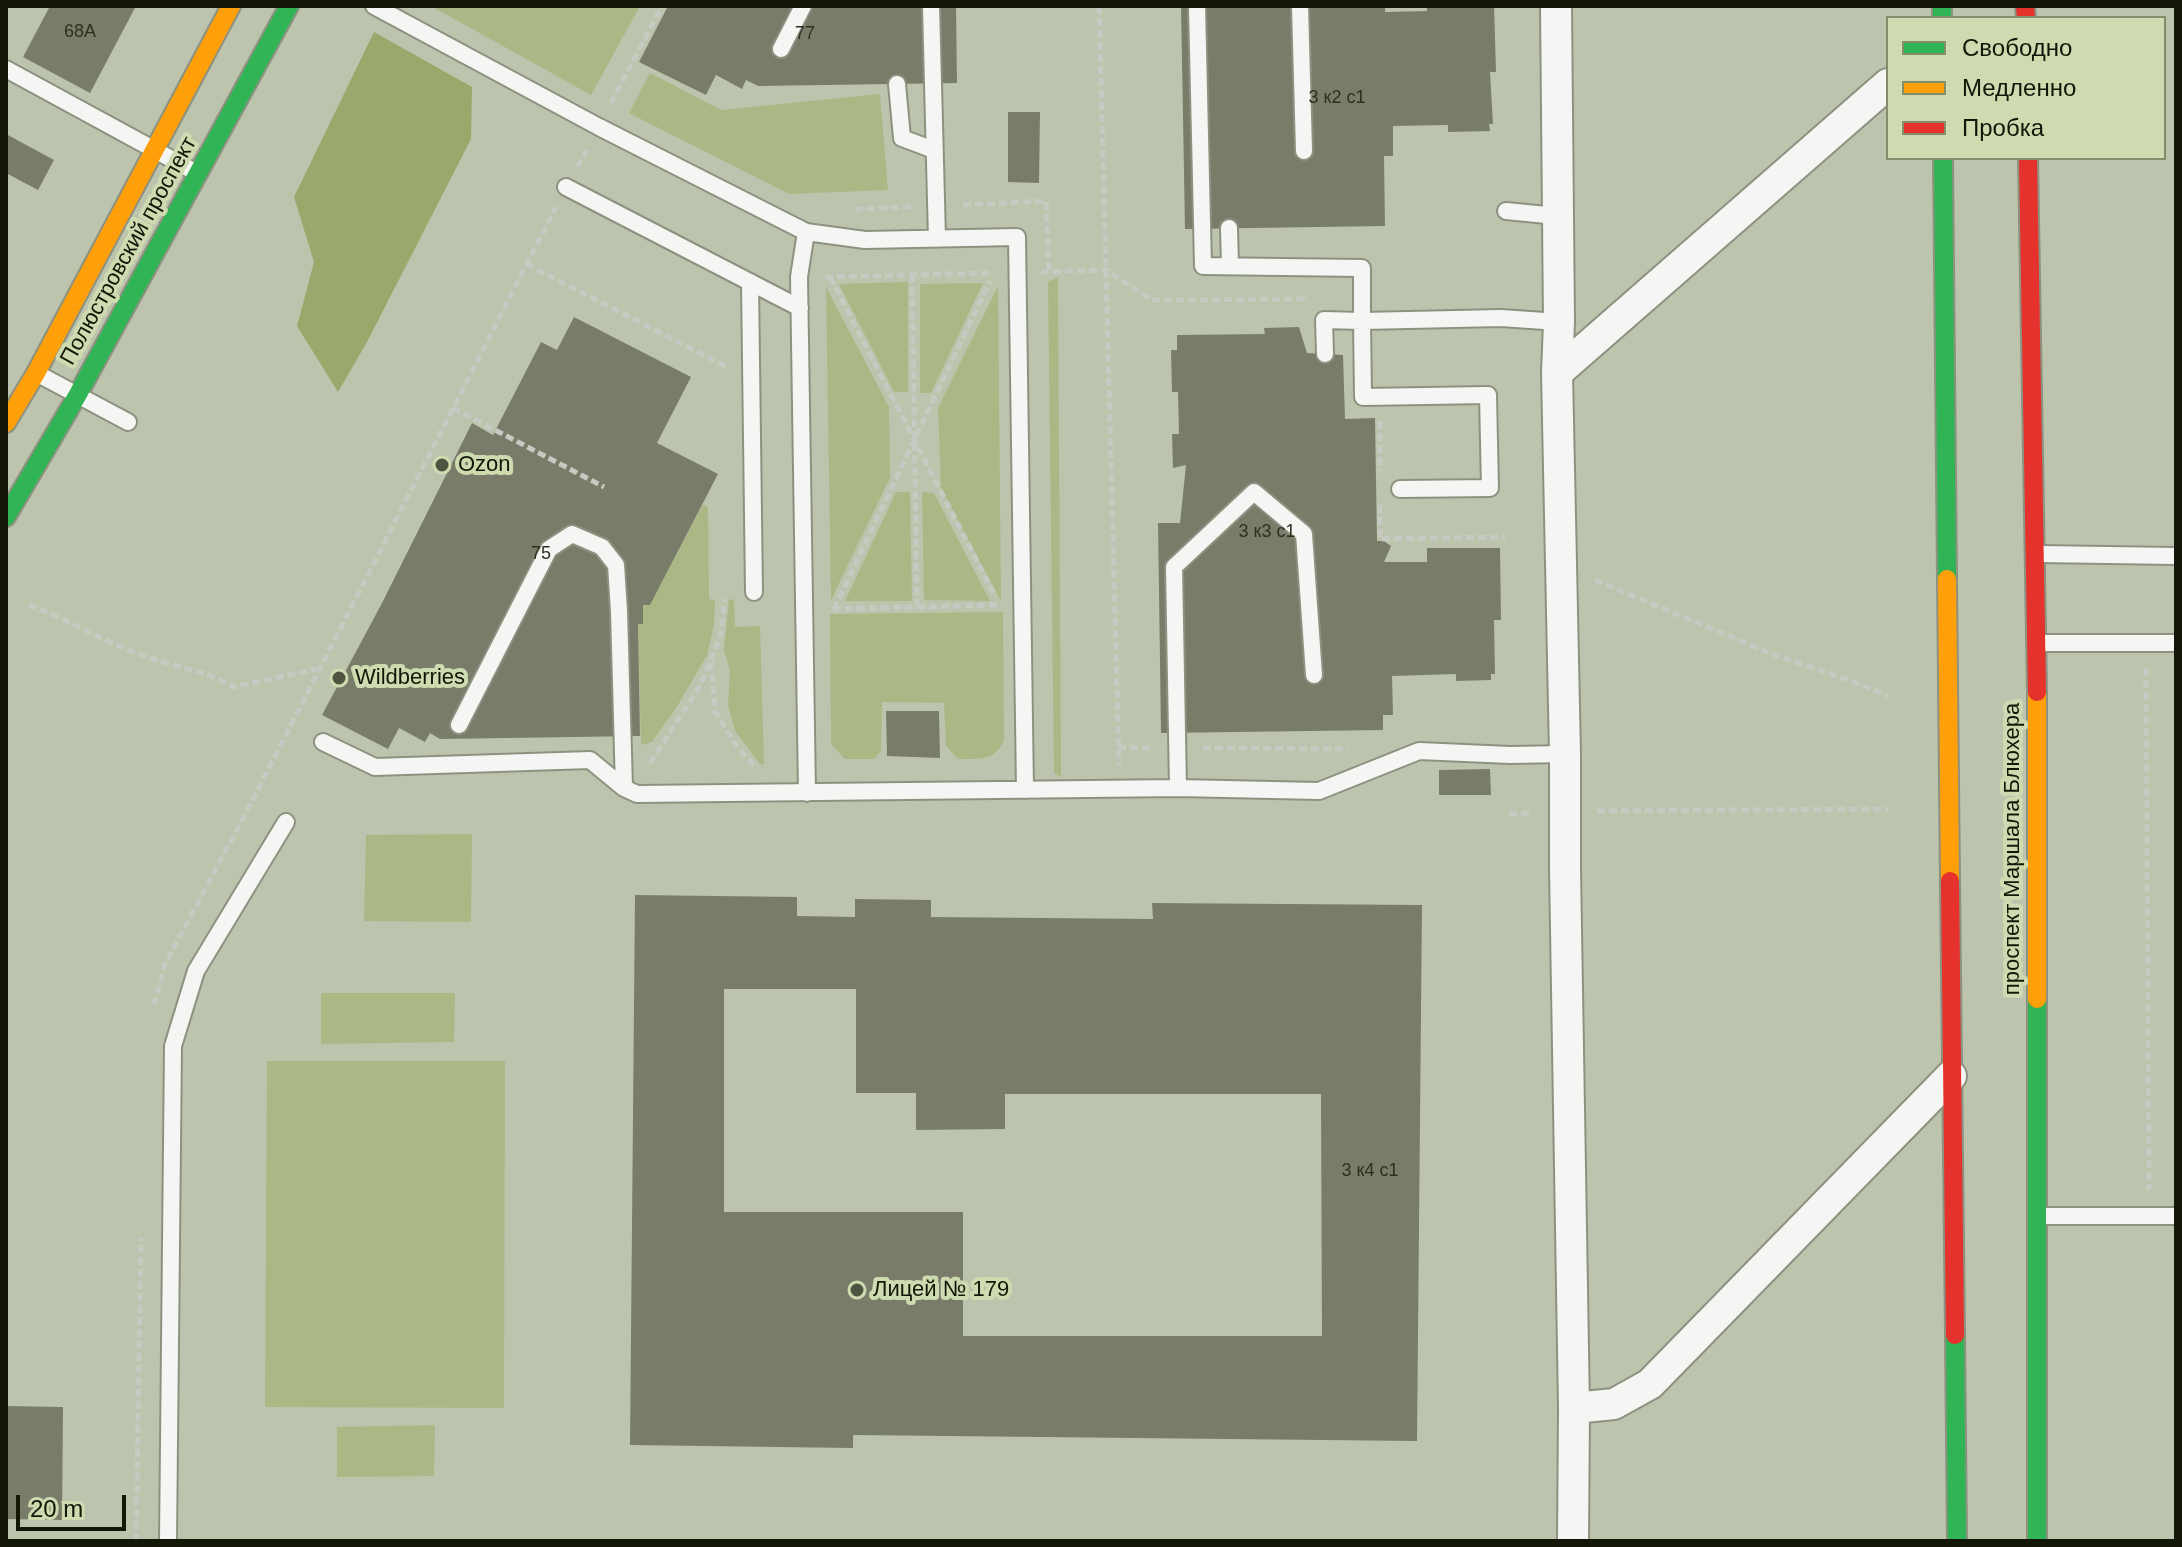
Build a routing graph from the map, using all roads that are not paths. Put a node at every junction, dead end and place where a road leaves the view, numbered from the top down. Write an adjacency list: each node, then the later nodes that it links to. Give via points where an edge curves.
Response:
1 (231, 6): 13 (main road, Полюстровский проспект)
2 (289, 6): 18 (main road, Полюстровский проспект)
3 (374, 6): 23 (lane)
4 (803, 6): 9 (lane)
5 (931, 6): 14 (lane)
6 (1197, 6): 25 (lane, via 1203,266)
7 (1300, 6): 15 (lane)
8 (1556, 6): 21 (street)
9 (781, 49)
10 (6, 69): 13 (lane)
11 (897, 84): 14 (lane, via 902,138)
12 (1886, 86): 32 (street)
13 (154, 150): 18 (lane); 31 (main road, Полюстровский проспект)
14 (934, 150): 24 (lane)
15 (1304, 151)
16 (1943, 160): 52 (main road)
17 (2028, 160): 38 (main road, проспект Маршала Блюхера)
18 (198, 174): 33 (main road, Полюстровский проспект)
19 (566, 187): 26 (lane)
20 (1506, 211): 21 (lane)
21 (1557, 216): 29 (street)
22 (1229, 228): 25 (lane)
23 (806, 232): 24 (lane, via 865,240); 27 (lane)
24 (937, 239): 49 (lane, via 1017,237)
25 (1230, 266): 28 (lane, via 1362,268)
26 (750, 282): 27 (lane); 40 (lane)
27 (800, 308): 50 (lane)
28 (1362, 321): 29 (lane); 30 (lane, via 1324,320); 36 (lane, via 1363,397 1488,395 1490,488)
29 (1559, 322): 32 (street)
30 (1325, 354)
31 (36, 373): 33 (lane); 35 (main road, Полюстровский проспект)
32 (1557, 373): 46 (street)
33 (77, 396): 34 (lane); 37 (main road, Полюстровский проспект)
34 (128, 422)
35 (6, 423)
36 (1400, 489)
37 (6, 517)
38 (2035, 554): 39 (lane); 41 (main road, проспект Маршала Блюхера)
39 (2176, 556)
40 (754, 592)
41 (2036, 643): 42 (lane); 53 (main road, проспект Маршала Блюхера)
42 (2176, 643)
43 (1314, 675): 48 (lane, via 1304,534 1254,492 1174,567)
44 (459, 725): 47 (lane, via 549,549 572,534 602,547 616,565)
45 (323, 742): 47 (lane, via 375,767 590,760)
46 (1565, 754): 48 (lane, via 1419,751 1319,791); 55 (street)
47 (624, 788): 50 (lane, via 637,794)
48 (1178, 788): 49 (lane)
49 (1025, 790): 50 (lane)
50 (807, 793)
51 (286, 822): 56 (lane, via 196,971 173,1046)
52 (1951, 1076): 55 (street, via 1650,1384 1614,1404); 58 (main road)
53 (2036, 1216): 54 (lane); 59 (main road, проспект Маршала Блюхера)
54 (2176, 1216)
55 (1574, 1408): 57 (street)
56 (168, 1541)
57 (1573, 1541)
58 (1957, 1541)
59 (2037, 1541)

